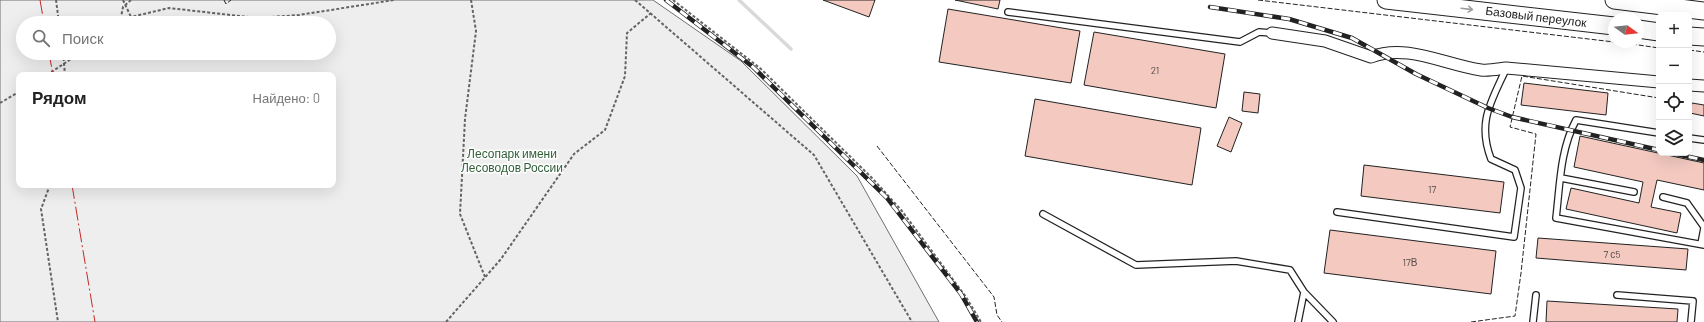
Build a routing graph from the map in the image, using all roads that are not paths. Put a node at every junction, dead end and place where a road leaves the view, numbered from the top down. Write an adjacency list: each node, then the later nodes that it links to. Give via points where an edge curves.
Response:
1 (1386, 0): 6 (main road, Базовый переулок, one-way to 6)
2 (1616, 0): 3 (main road)
3 (1664, 10): 4 (main road)
4 (1704, 11)
5 (1008, 12): 9 (lane, via 1240,42 1259,32)
6 (1608, 25)
7 (1644, 30): 8 (main road)
8 (1656, 32)
9 (1272, 33): 12 (street, via 1325,41 1371,57 1381,53 1416,54 1481,70)
10 (1692, 36): 11 (main road)
11 (1704, 37)
12 (1506, 68): 13 (street); 22 (lane, via 1488,108 1484,127 1490,159 1515,170 1521,188 1514,237)
13 (1656, 82)
14 (1692, 85): 15 (street)
15 (1704, 86)
16 (1656, 133): 19 (lane, via 1576,120 1564,151)
17 (1692, 138): 18 (lane)
18 (1704, 140)
19 (1561, 178): 20 (lane); 25 (lane, via 1556,218)
20 (1634, 192)
21 (1663, 197): 24 (lane, via 1687,203)
22 (1337, 212)
23 (1043, 214): 26 (lane, via 1136,265 1243,262 1290,270)
24 (1704, 227): 25 (lane)
25 (1703, 245)
26 (1304, 292): 29 (lane); 30 (lane)
27 (1536, 295): 31 (lane)
28 (1617, 296): 32 (lane, via 1693,301)
29 (1298, 322)
30 (1334, 322)
31 (1533, 322)
32 (1691, 322)

